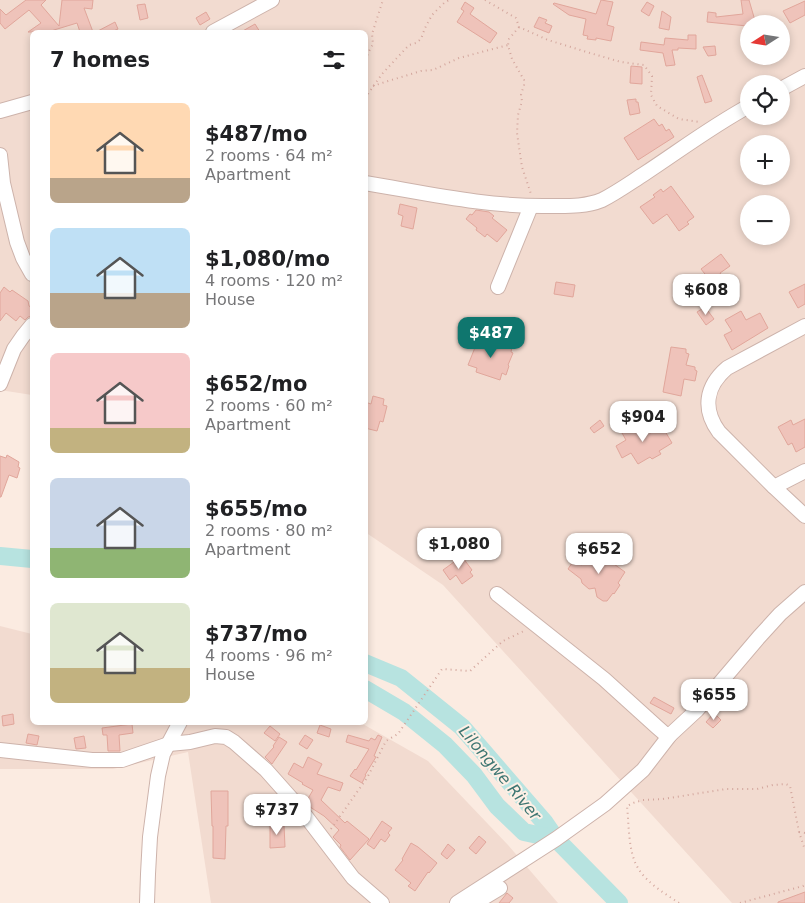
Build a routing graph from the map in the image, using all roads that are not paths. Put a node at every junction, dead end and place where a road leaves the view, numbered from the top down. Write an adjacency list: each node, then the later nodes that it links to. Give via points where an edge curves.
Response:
1 (272, 0): 2 (street)
2 (218, 30)
3 (805, 76): 4 (street)
4 (790, 84)
5 (30, 103): 6 (street)
6 (0, 111)
7 (740, 111): 10 (street, via 600,200 570,206)
8 (0, 155): 11 (street, via 17,242)
9 (368, 183): 10 (street, via 486,203)
10 (531, 206): 12 (street)
11 (28, 257)
12 (498, 287)
13 (805, 326): 17 (street, via 727,368 719,375 709,396 713,424)
14 (30, 327): 15 (street, via 14,349)
15 (0, 384)
16 (805, 470): 17 (street)
17 (774, 487): 18 (street)
18 (805, 516)
19 (805, 592): 22 (street, via 780,614 698,710)
20 (497, 594): 22 (street)
21 (178, 725): 23 (street)
22 (670, 736): 28 (street, via 642,770 605,804)
23 (169, 744): 24 (street, via 122,760); 26 (street, via 158,776 152,819); 27 (street, via 215,736 234,742 266,770 353,878)
24 (0, 750)
25 (500, 888): 29 (street)
26 (147, 903)
27 (382, 903)
28 (457, 903)
29 (475, 903)

